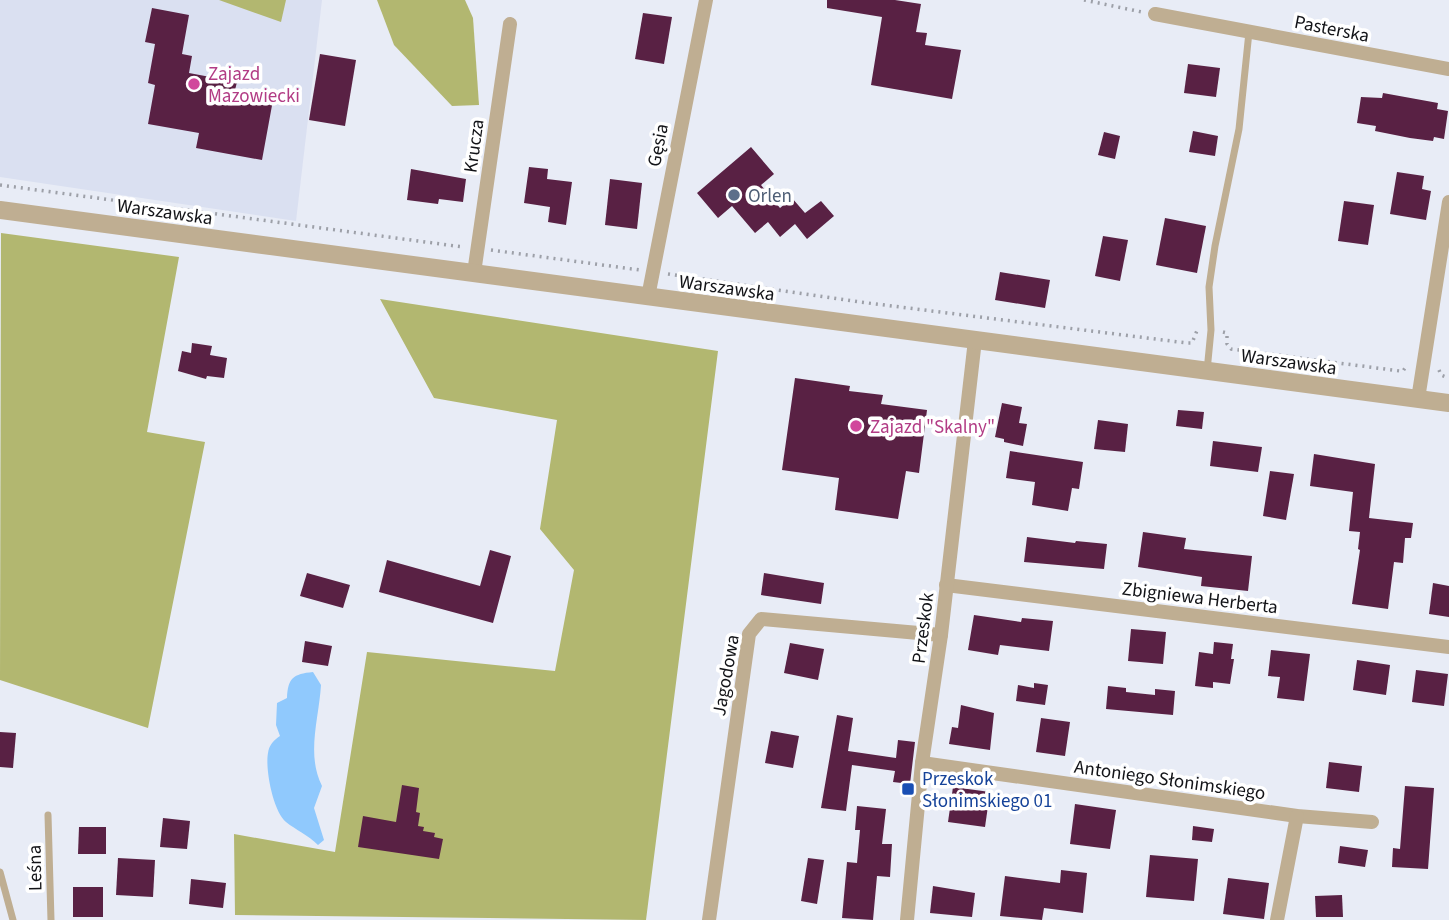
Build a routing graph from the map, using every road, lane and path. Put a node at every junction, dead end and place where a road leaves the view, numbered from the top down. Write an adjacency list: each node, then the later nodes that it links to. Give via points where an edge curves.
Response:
1 (706, 0): 14 (street, Gęsia)
2 (1084, 0): 3 (path)
3 (1155, 14): 5 (street, Pasterska)
4 (510, 24): 10 (street, Krucza)
5 (1249, 32): 6 (street, Pasterska); 20 (lane, via 1238,129 1209,287)
6 (1449, 69)
7 (0, 185): 10 (path)
8 (1449, 202): 22 (street)
9 (0, 210): 12 (street, Warszawska)
10 (477, 249): 11 (path); 12 (street, Krucza)
11 (637, 270)
12 (474, 273): 14 (street, Warszawska)
13 (667, 274): 15 (path, via 1187,343 1192,343)
14 (648, 297): 17 (street, Warszawska)
15 (1197, 328)
16 (1227, 333): 18 (path, via 1231,349 1386,369 1403,370)
17 (975, 340): 20 (street, Warszawska); 24 (street, Przeskok)
18 (1408, 356)
19 (1440, 361): 21 (path, via 1438,373)
20 (1207, 371): 22 (street, Warszawska)
21 (1449, 378)
22 (1418, 399): 23 (street, Warszawska)
23 (1449, 403)
24 (946, 585): 25 (street, Przeskok); 26 (street, Zbigniewa Herberta)
25 (941, 635): 27 (street, Przeskok); 34 (street, Jagodowa, via 761,619 755,626 749,634)
26 (1449, 647)
27 (922, 763): 29 (street, Antoniego Słonimskiego); 35 (street, Przeskok)
28 (48, 815): 33 (lane, Leśna)
29 (1297, 816): 30 (street, Antoniego Słonimskiego); 36 (street)
30 (1372, 822)
31 (0, 872): 32 (lane)
32 (13, 920)
33 (51, 920)
34 (709, 920)
35 (906, 920)
36 (1277, 920)

